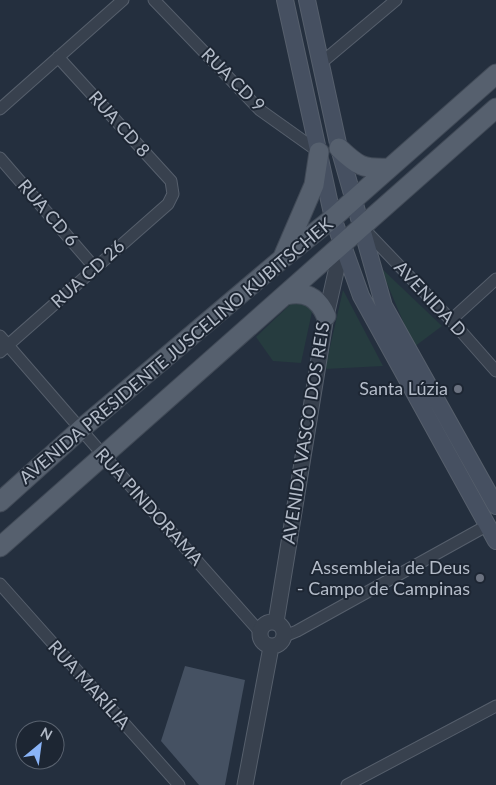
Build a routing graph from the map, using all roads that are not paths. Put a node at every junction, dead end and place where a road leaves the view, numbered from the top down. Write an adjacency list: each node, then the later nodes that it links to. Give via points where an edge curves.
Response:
1 (122, 0): 6 (street)
2 (154, 0): 12 (street, RUA CD 9, via 260,110)
3 (285, 0): 12 (main road)
4 (307, 0): 7 (main road)
5 (396, 0): 7 (street)
6 (58, 57): 10 (street); 15 (street, RUA CD 8, via 171,181)
7 (321, 63): 11 (main road)
8 (496, 74): 14 (main road, AVENIDA PRESIDENTE JUSCELINO KUBITSCHEK)
9 (496, 108): 18 (main road, AVENIDA PRESIDENTE JUSCELINO KUBITSCHEK)
10 (0, 109)
11 (339, 148): 14 (main road, via 355,163 370,169); 16 (main road)
12 (319, 152): 17 (main road); 20 (main road, via 314,185)
13 (0, 158): 21 (street, RUA CD 6)
14 (389, 168): 16 (main road, AVENIDA PRESIDENTE JUSCELINO KUBITSCHEK)
15 (173, 194): 21 (street, RUA CD 26, via 168,204)
16 (353, 201): 17 (main road, AVENIDA PRESIDENTE JUSCELINO KUBITSCHEK); 18 (main road)
17 (333, 218): 19 (main road); 20 (main road, AVENIDA PRESIDENTE JUSCELINO KUBITSCHEK)
18 (362, 227): 19 (main road, AVENIDA PRESIDENTE JUSCELINO KUBITSCHEK); 25 (street, AVENIDA D); 32 (main road, via 384,306)
19 (342, 246): 23 (main road, AVENIDA PRESIDENTE JUSCELINO KUBITSCHEK); 24 (street, AVENIDA VASCO DOS REIS); 33 (main road, via 361,296)
20 (283, 258): 29 (main road, AVENIDA PRESIDENTE JUSCELINO KUBITSCHEK)
21 (95, 268): 27 (street, RUA CD 26)
22 (496, 279): 25 (street)
23 (286, 295): 24 (main road, via 307,294 320,304); 30 (main road, AVENIDA PRESIDENTE JUSCELINO KUBITSCHEK)
24 (326, 316): 37 (street, AVENIDA VASCO DOS REIS)
25 (451, 320): 28 (street, AVENIDA D)
26 (0, 336): 27 (street, RUA PINDORAMA)
27 (4, 349): 29 (street, RUA PINDORAMA)
28 (496, 371)
29 (80, 429): 30 (street, RUA PINDORAMA); 31 (main road, AVENIDA PRESIDENTE JUSCELINO KUBITSCHEK)
30 (104, 456): 35 (main road, AVENIDA PRESIDENTE JUSCELINO KUBITSCHEK); 38 (street, RUA PINDORAMA)
31 (0, 502)
32 (496, 506)
33 (488, 525): 34 (main road); 39 (street)
34 (496, 541)
35 (0, 547)
36 (0, 584): 42 (street, RUA MARÍLIA)
37 (276, 622): 38 (street, via 264,625); 39 (street)
38 (260, 632): 40 (street, via 263,643)
39 (285, 636): 40 (street, via 278,645)
40 (271, 647): 43 (street)
41 (496, 706): 44 (street)
42 (179, 785)
43 (246, 785)
44 (347, 785)

